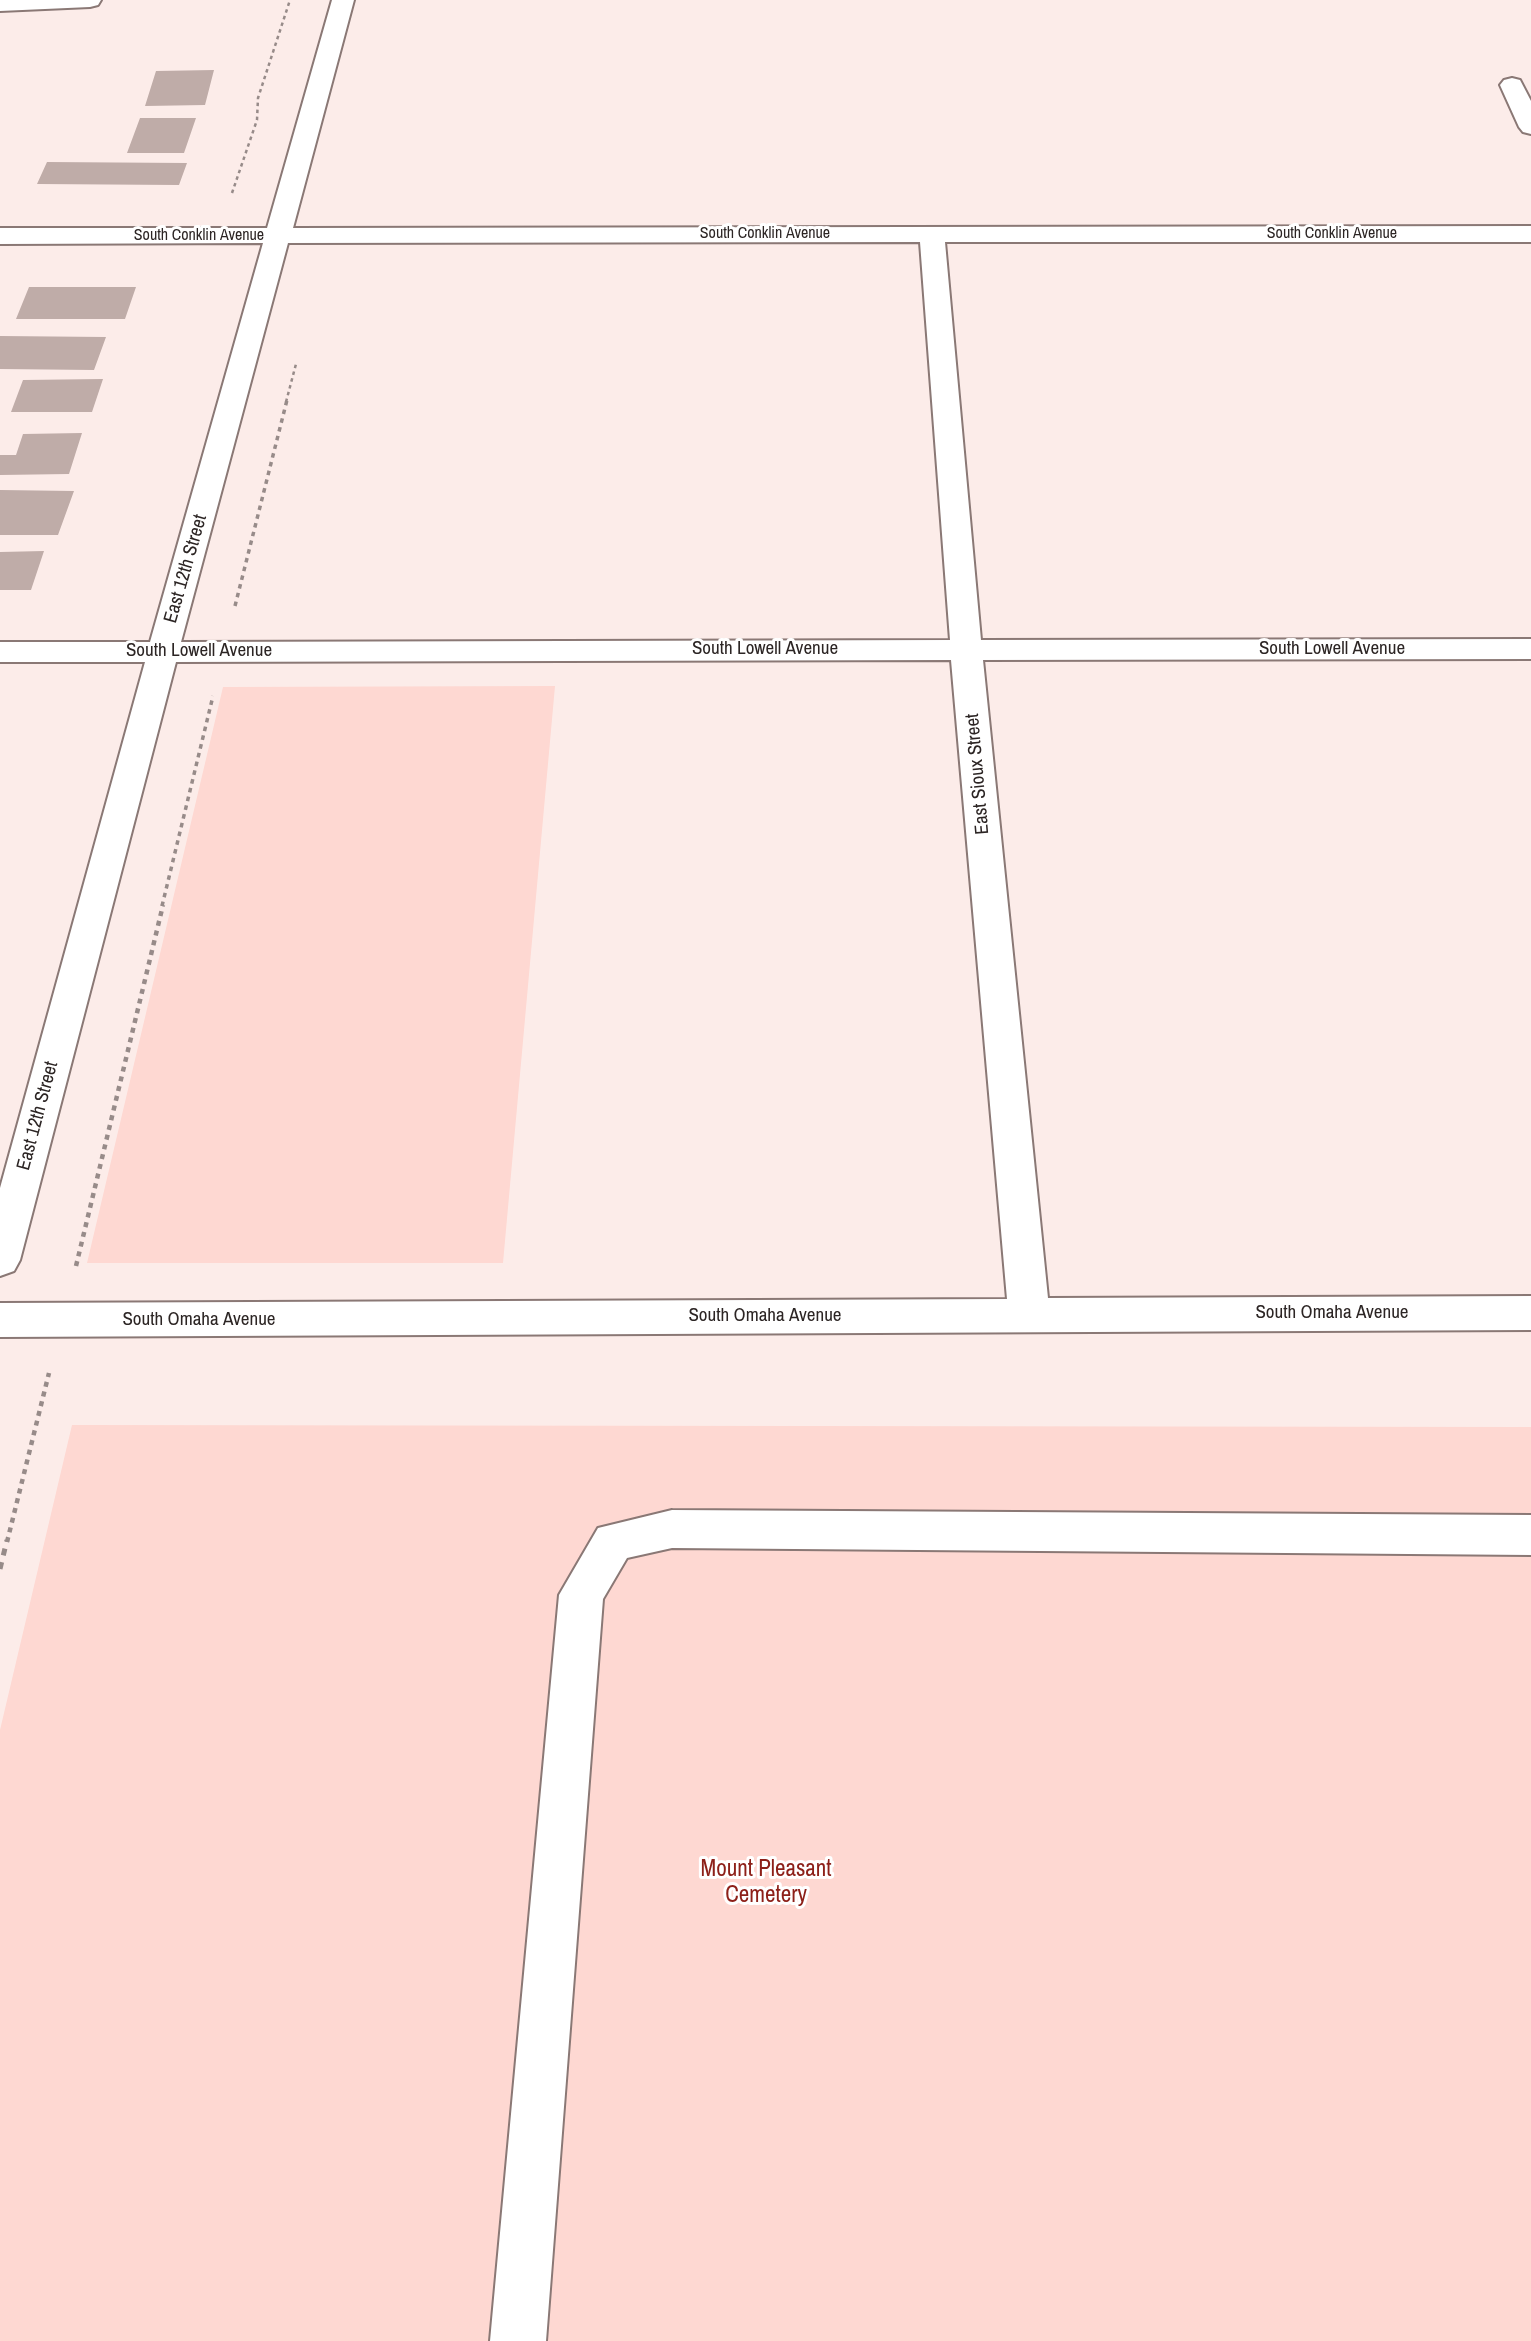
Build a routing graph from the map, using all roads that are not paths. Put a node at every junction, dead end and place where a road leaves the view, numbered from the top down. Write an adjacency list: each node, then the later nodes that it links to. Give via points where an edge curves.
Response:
1 (90, 0): 3 (main road)
2 (343, 0): 9 (main road, East 12th Street)
3 (0, 4)
4 (1512, 85): 5 (main road)
5 (1531, 127)
6 (932, 233): 7 (main road, South Conklin Avenue); 9 (main road, South Conklin Avenue); 10 (main road, East Sioux Street)
7 (1531, 234)
8 (0, 236): 9 (main road, South Conklin Avenue)
9 (279, 236): 12 (main road, East 12th Street)
10 (966, 649): 11 (main road, South Lowell Avenue); 12 (main road, South Lowell Avenue); 16 (main road, East Sioux Street)
11 (1531, 649)
12 (163, 651): 13 (main road, South Lowell Avenue); 14 (main road, East 12th Street)
13 (0, 652)
14 (0, 1260)
15 (1531, 1313): 16 (main road, South Omaha Avenue)
16 (1029, 1314): 17 (main road, South Omaha Avenue)
17 (0, 1320)
18 (1531, 1535): 19 (main road, via 672,1529 613,1542 581,1595)
19 (518, 2341)

